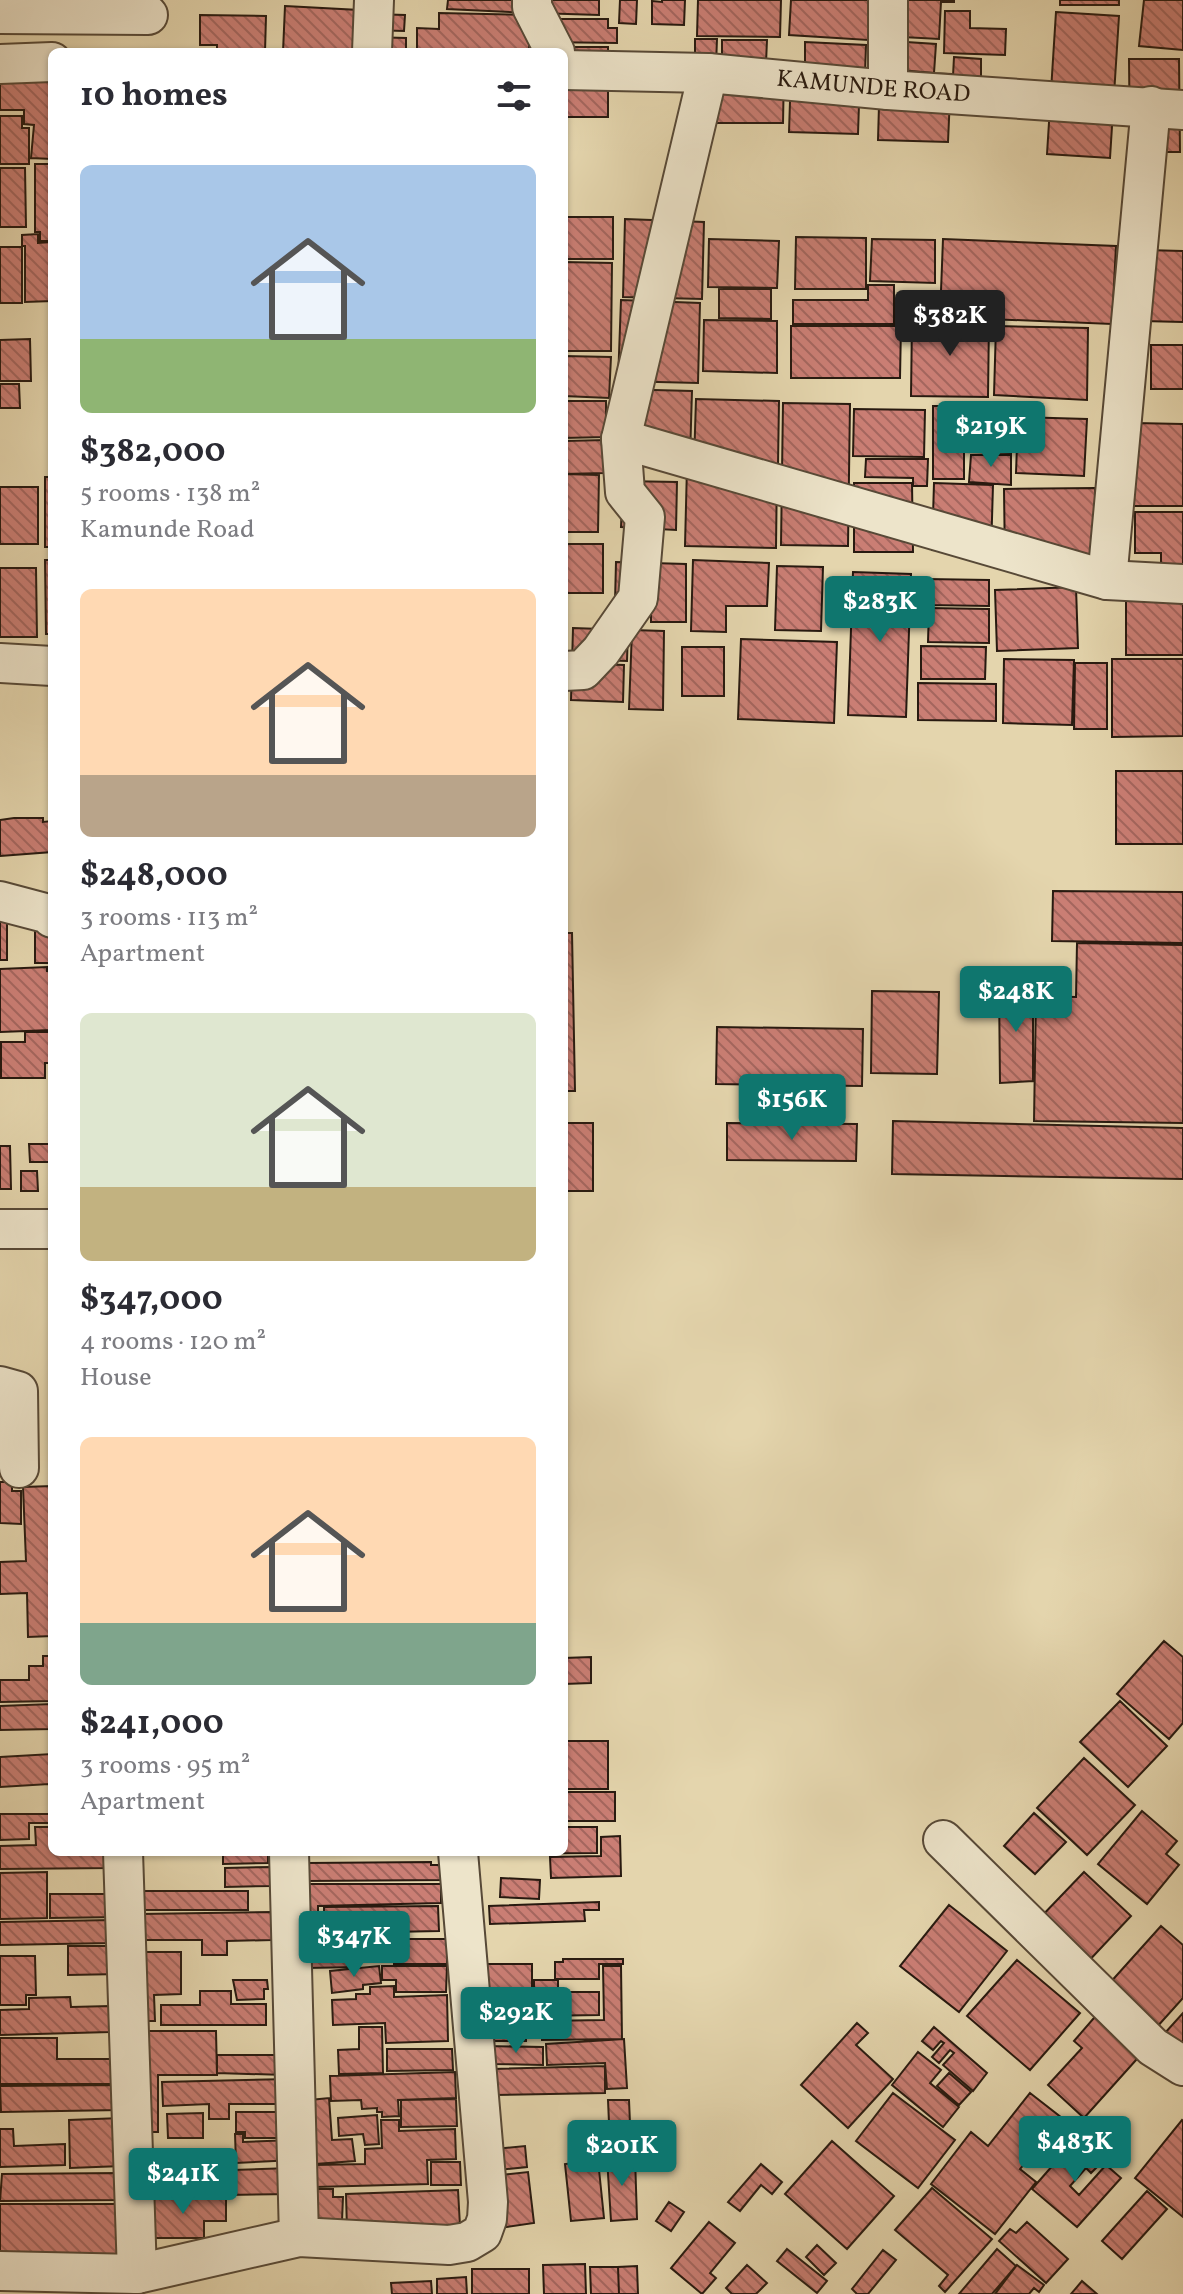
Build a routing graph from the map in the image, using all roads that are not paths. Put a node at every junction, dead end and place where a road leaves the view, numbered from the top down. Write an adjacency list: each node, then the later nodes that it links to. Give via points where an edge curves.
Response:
1 (374, 0): 6 (street)
2 (532, 0): 7 (street)
3 (888, 0): 12 (street)
4 (0, 14): 5 (street)
5 (148, 15)
6 (372, 48)
7 (553, 48)
8 (48, 62): 9 (street)
9 (0, 64)
10 (568, 70): 11 (street, KAMUNDE ROAD)
11 (708, 73): 12 (street, KAMUNDE ROAD); 14 (street)
12 (888, 90): 13 (street, KAMUNDE ROAD)
13 (1167, 108): 15 (street)
14 (621, 439): 15 (street); 19 (street, via 625,492 645,517 638,598 583,670)
15 (1107, 580): 16 (street)
16 (1183, 584)
17 (0, 663): 18 (street)
18 (48, 666)
19 (568, 671)
20 (0, 901): 21 (street)
21 (48, 914)
22 (0, 1229): 23 (street)
23 (48, 1229)
24 (0, 1386): 25 (street, via 18,1391)
25 (19, 1468)
26 (943, 1840): 30 (street, via 1153,2047)
27 (123, 1856): 33 (street)
28 (289, 1856): 31 (street)
29 (458, 1856): 31 (street, via 488,2202 482,2233 449,2245)
30 (1183, 2066)
31 (299, 2237): 33 (street)
32 (0, 2271): 33 (street)
33 (137, 2274)

